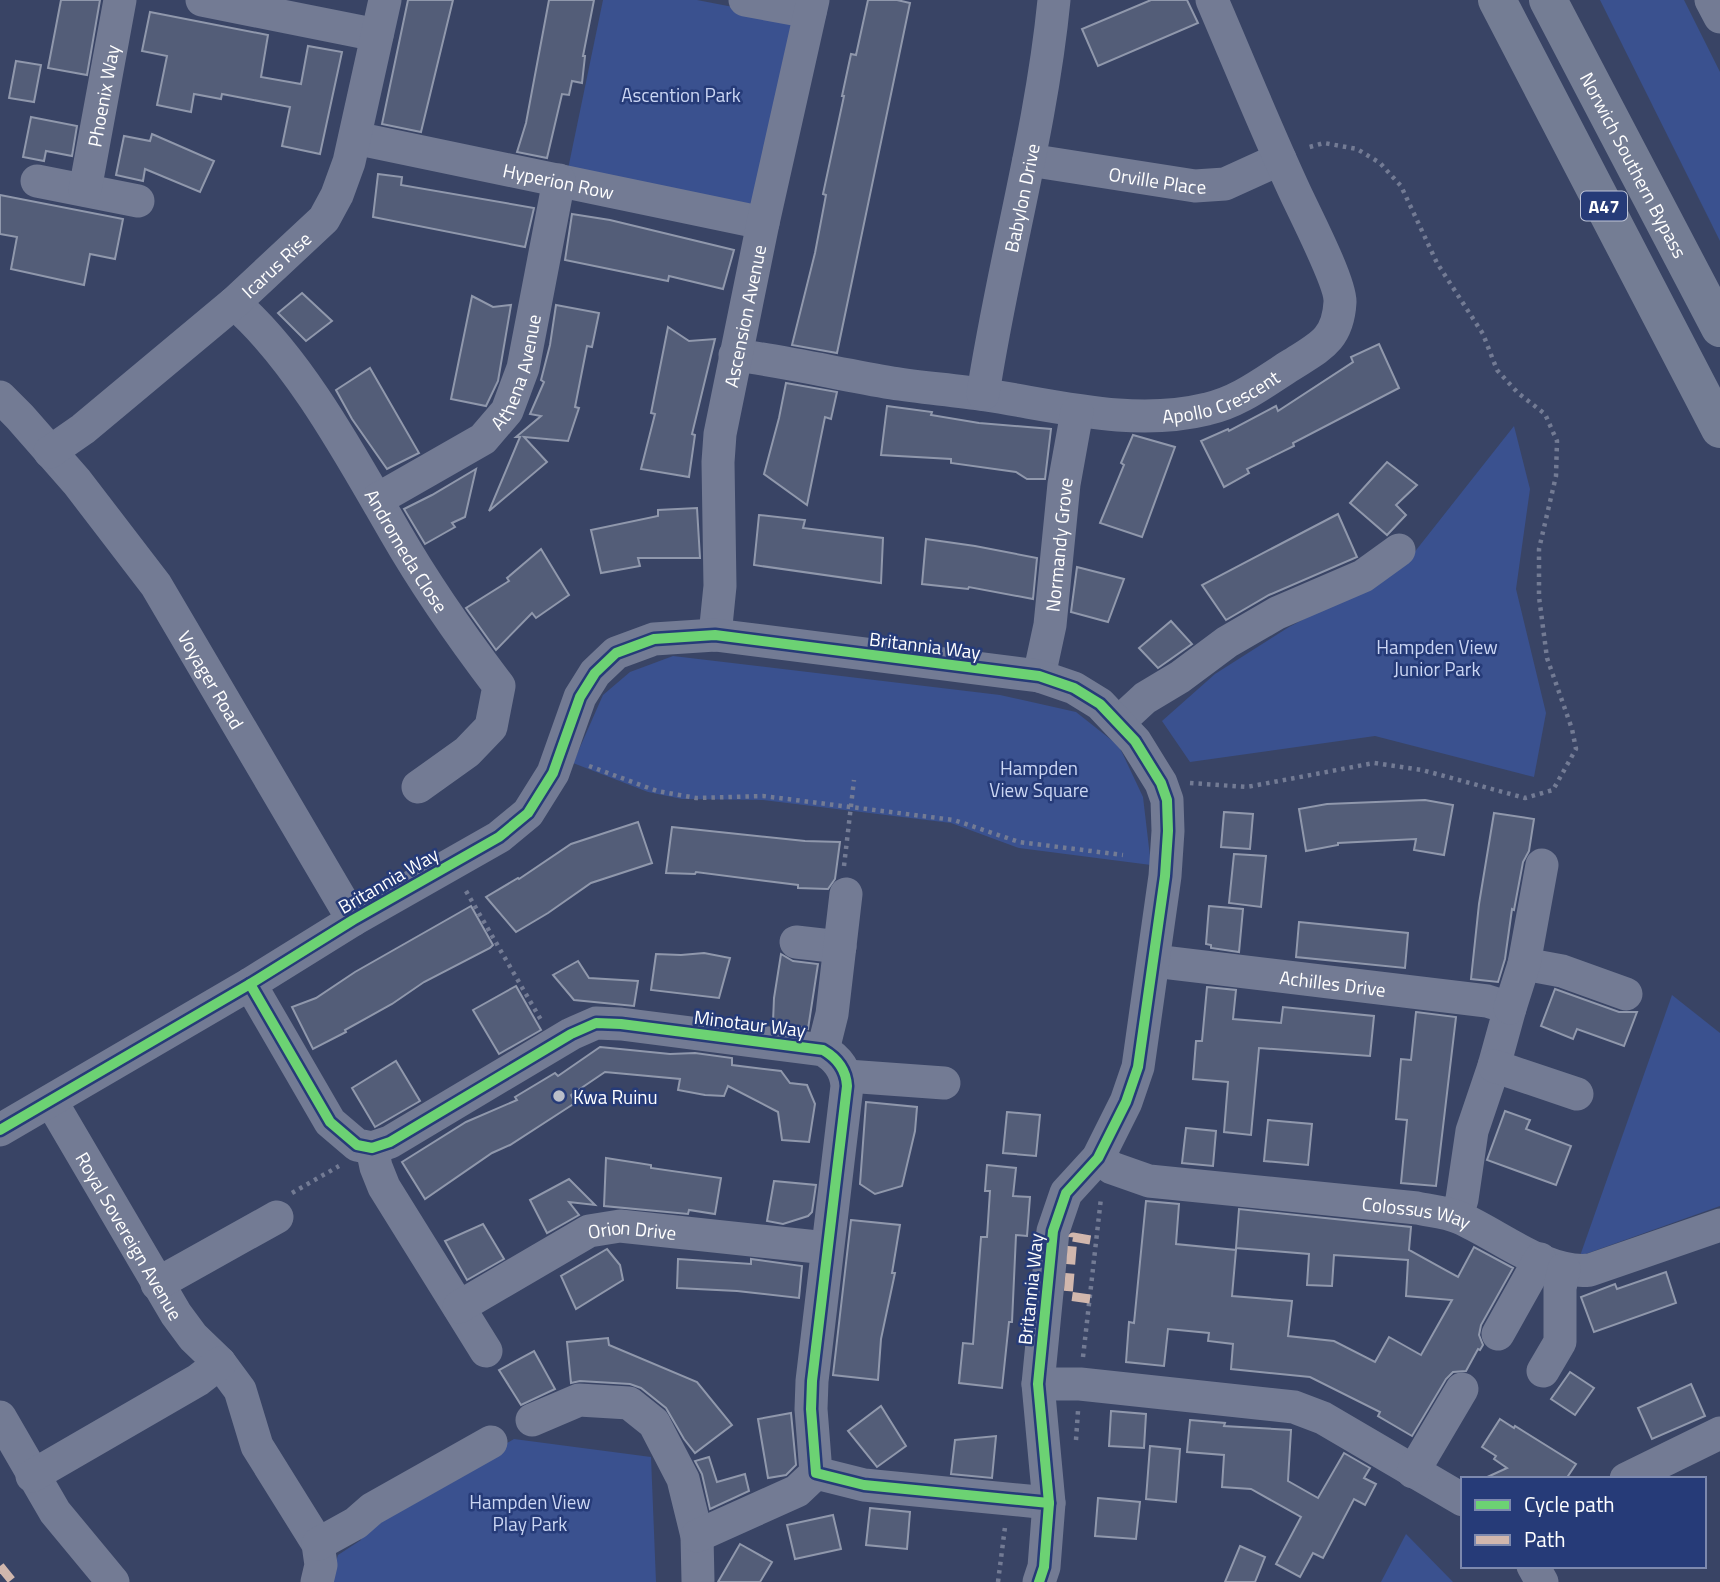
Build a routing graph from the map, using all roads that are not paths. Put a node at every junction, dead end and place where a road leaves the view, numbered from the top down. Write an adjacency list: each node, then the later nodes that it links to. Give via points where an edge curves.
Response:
1 (120, 0): 18 (street, Phoenix Way)
2 (202, 0): 12 (street)
3 (385, 0): 12 (street, Icarus Rise)
4 (745, 0): 10 (street)
5 (1054, 0): 15 (street, Babylon Drive)
6 (1212, 0): 14 (street, Apollo Crescent)
7 (1497, 0): 27 (highway, A47)
8 (1548, 0): 22 (highway, Norwich Southern Bypass / A47)
9 (1711, 0): 11 (street)
10 (812, 6): 20 (street, Ascension Avenue)
11 (1720, 17)
12 (377, 35): 13 (street, Icarus Rise)
13 (355, 138): 16 (street, Hyperion Row); 21 (street, Icarus Rise, via 337,195 324,219)
14 (1280, 159): 15 (street, Orville Place, via 1225,184 1195,186); 26 (street, Apollo Crescent, via 1340,299 1337,323 1326,342 1238,399 1209,409 1154,415)
15 (1029, 160): 24 (street, Babylon Drive)
16 (559, 180): 20 (street, Hyperion Row); 29 (street, Athena Avenue, via 523,368 507,411 483,439)
17 (37, 181): 18 (street)
18 (85, 190): 19 (street)
19 (138, 201)
20 (763, 222): 23 (street, Ascension Avenue)
21 (234, 303): 28 (street, Icarus Rise); 29 (street, Andromeda Close, via 289,362)
22 (1720, 328)
23 (735, 355): 24 (street, Apollo Crescent); 31 (street, Ascension Avenue, via 720,434 720,586)
24 (984, 394): 26 (street, Apollo Crescent)
25 (0, 397): 28 (street, Voyager Road)
26 (1076, 412): 32 (street, Normandy Grove, via 1050,625)
27 (1717, 424)
28 (50, 453): 37 (street, Voyager Road, via 156,585)
29 (377, 499): 34 (street, Andromeda Close, via 438,604 499,686 491,727 467,752)
30 (1399, 550): 33 (street, via 1363,576 1277,613 1227,642 1145,698)
31 (715, 635): 32 (street, Britannia Way); 37 (street, Britannia Way, via 654,639 616,653 595,673 580,697 553,772 528,813 499,837)
32 (1039, 676): 33 (street, Britannia Way, via 1074,688)
33 (1119, 722): 40 (street, Britannia Way, via 1161,783 1167,800)
34 (418, 787)
35 (1542, 865): 41 (street)
36 (846, 894): 39 (street, Minotaur Way)
37 (353, 920): 42 (street, Britannia Way)
38 (796, 942): 39 (street)
39 (840, 947): 45 (street, Minotaur Way)
40 (1154, 961): 44 (street, Achilles Drive, via 1487,1001); 53 (street, Britannia Way, via 1138,1067)
41 (1524, 964): 43 (street, via 1562,971); 44 (street)
42 (250, 984): 50 (street, Britannia Way); 52 (street, via 330,1122 357,1145)
43 (1626, 994)
44 (1510, 1008): 46 (street)
45 (823, 1050): 47 (street, Minotaur Way); 52 (street, Minotaur Way, via 596,1023 390,1142)
46 (1494, 1066): 49 (street); 54 (street, via 1472,1131)
47 (847, 1076): 48 (street); 57 (street)
48 (944, 1083)
49 (1577, 1094)
50 (51, 1101): 51 (street, Britannia Way); 59 (street, Royal Sovereign Avenue)
51 (0, 1130)
52 (372, 1148): 60 (street, via 384,1187)
53 (1105, 1163): 54 (street, Colossus Way, via 1149,1181); 65 (street, Britannia Way, via 1066,1193 1053,1231)
54 (1457, 1216): 58 (street, Colossus Way)
55 (276, 1217): 59 (street)
56 (1720, 1225): 58 (street, via 1590,1270 1577,1272)
57 (827, 1248): 60 (street, Orion Drive, via 620,1226 589,1231); 72 (street, via 812,1381)
58 (1552, 1264): 61 (street); 64 (street, via 1560,1288 1560,1342)
59 (158, 1284): 63 (street, Royal Sovereign Avenue, via 193,1337)
60 (459, 1307): 62 (street)
61 (1498, 1334)
62 (486, 1351)
63 (220, 1363): 73 (street); 78 (street, Royal Sovereign Avenue, via 240,1390 257,1446)
64 (1543, 1371)
65 (1038, 1384): 71 (street, via 1080,1384 1294,1407 1322,1418); 76 (street, Britannia Way)
66 (1462, 1389): 71 (street)
67 (532, 1420): 77 (street, via 579,1401 629,1403 654,1423 683,1479)
68 (4, 1426): 73 (street)
69 (1720, 1433): 74 (street)
70 (491, 1442): 78 (street)
71 (1413, 1472): 75 (street)
72 (816, 1473): 76 (street, via 864,1485); 77 (street, via 797,1491)
73 (32, 1476): 80 (street, via 55,1512)
74 (1630, 1477)
75 (1461, 1499)
76 (1049, 1503): 82 (street, Britannia Way)
77 (697, 1536): 79 (street)
78 (318, 1544): 81 (street, via 321,1565)
79 (698, 1581)
80 (113, 1582)
81 (317, 1582)
82 (1039, 1582)

